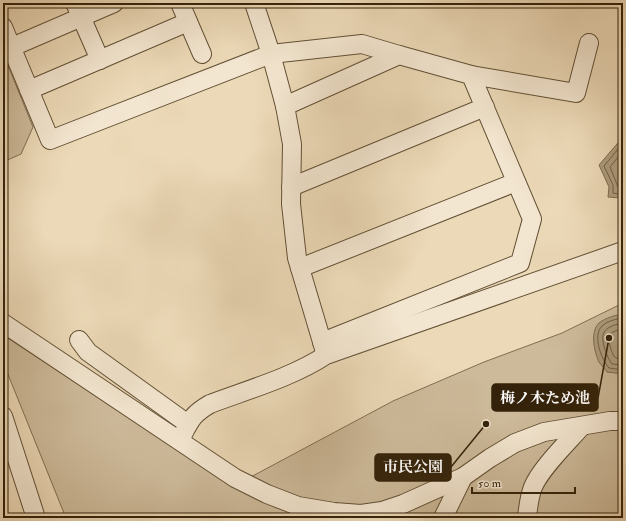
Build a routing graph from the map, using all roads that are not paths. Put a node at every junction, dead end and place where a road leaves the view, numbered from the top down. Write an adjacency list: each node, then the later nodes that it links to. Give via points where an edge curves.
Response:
1 (114, 3): 4 (street)
2 (180, 3): 5 (street)
3 (254, 3): 10 (street)
4 (78, 10): 8 (street); 12 (street)
5 (188, 22): 9 (street); 12 (street)
6 (3, 27): 8 (street)
7 (589, 43): 13 (street, via 576,94)
8 (12, 47): 14 (street)
9 (202, 54)
10 (271, 54): 11 (street, via 362,44); 14 (street, via 50,140); 15 (street)
11 (399, 55): 13 (street); 15 (street)
12 (100, 60): 14 (street)
13 (471, 75): 16 (street)
14 (29, 90)
15 (285, 106): 18 (street, via 292,144)
16 (485, 107): 17 (street); 18 (street)
17 (516, 182): 20 (street); 23 (street, via 532,219 520,262)
18 (291, 187): 20 (street, via 290,204)
19 (623, 251): 23 (street)
20 (300, 268): 23 (street)
21 (3, 323): 28 (street)
22 (80, 340): 26 (street, via 88,352)
23 (324, 348): 26 (street, via 313,364 210,404 192,417)
24 (3, 416): 30 (street)
25 (623, 421): 27 (street)
26 (188, 424): 28 (street)
27 (582, 426): 29 (street, via 544,432 515,443); 32 (street, via 534,486)
28 (180, 440): 29 (street, via 235,478 267,494 298,506 334,512 361,514 382,510 403,504)
29 (463, 477): 31 (street)
30 (36, 518)
31 (443, 518)
32 (527, 518)

